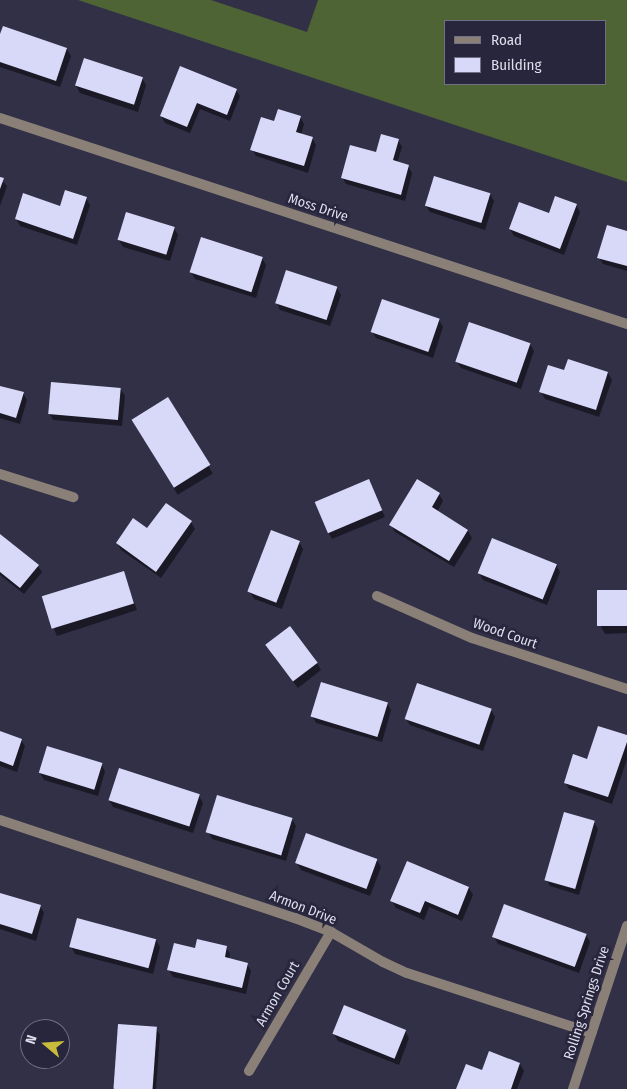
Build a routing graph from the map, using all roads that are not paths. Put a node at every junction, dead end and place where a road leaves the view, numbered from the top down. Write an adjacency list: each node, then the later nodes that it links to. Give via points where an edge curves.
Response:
1 (0, 118): 2 (street, Moss Drive)
2 (627, 324)
3 (0, 474): 4 (street)
4 (72, 498)
5 (377, 596): 6 (street, Wood Court, via 472,638)
6 (627, 689)
7 (0, 820): 9 (street, Armon Drive)
8 (627, 926): 10 (street, Rolling Springs Drive)
9 (331, 932): 10 (street, Armon Drive, via 407,973); 11 (street, Armon Court)
10 (592, 1033): 12 (street, Rolling Springs Drive)
11 (249, 1070)
12 (573, 1089)

